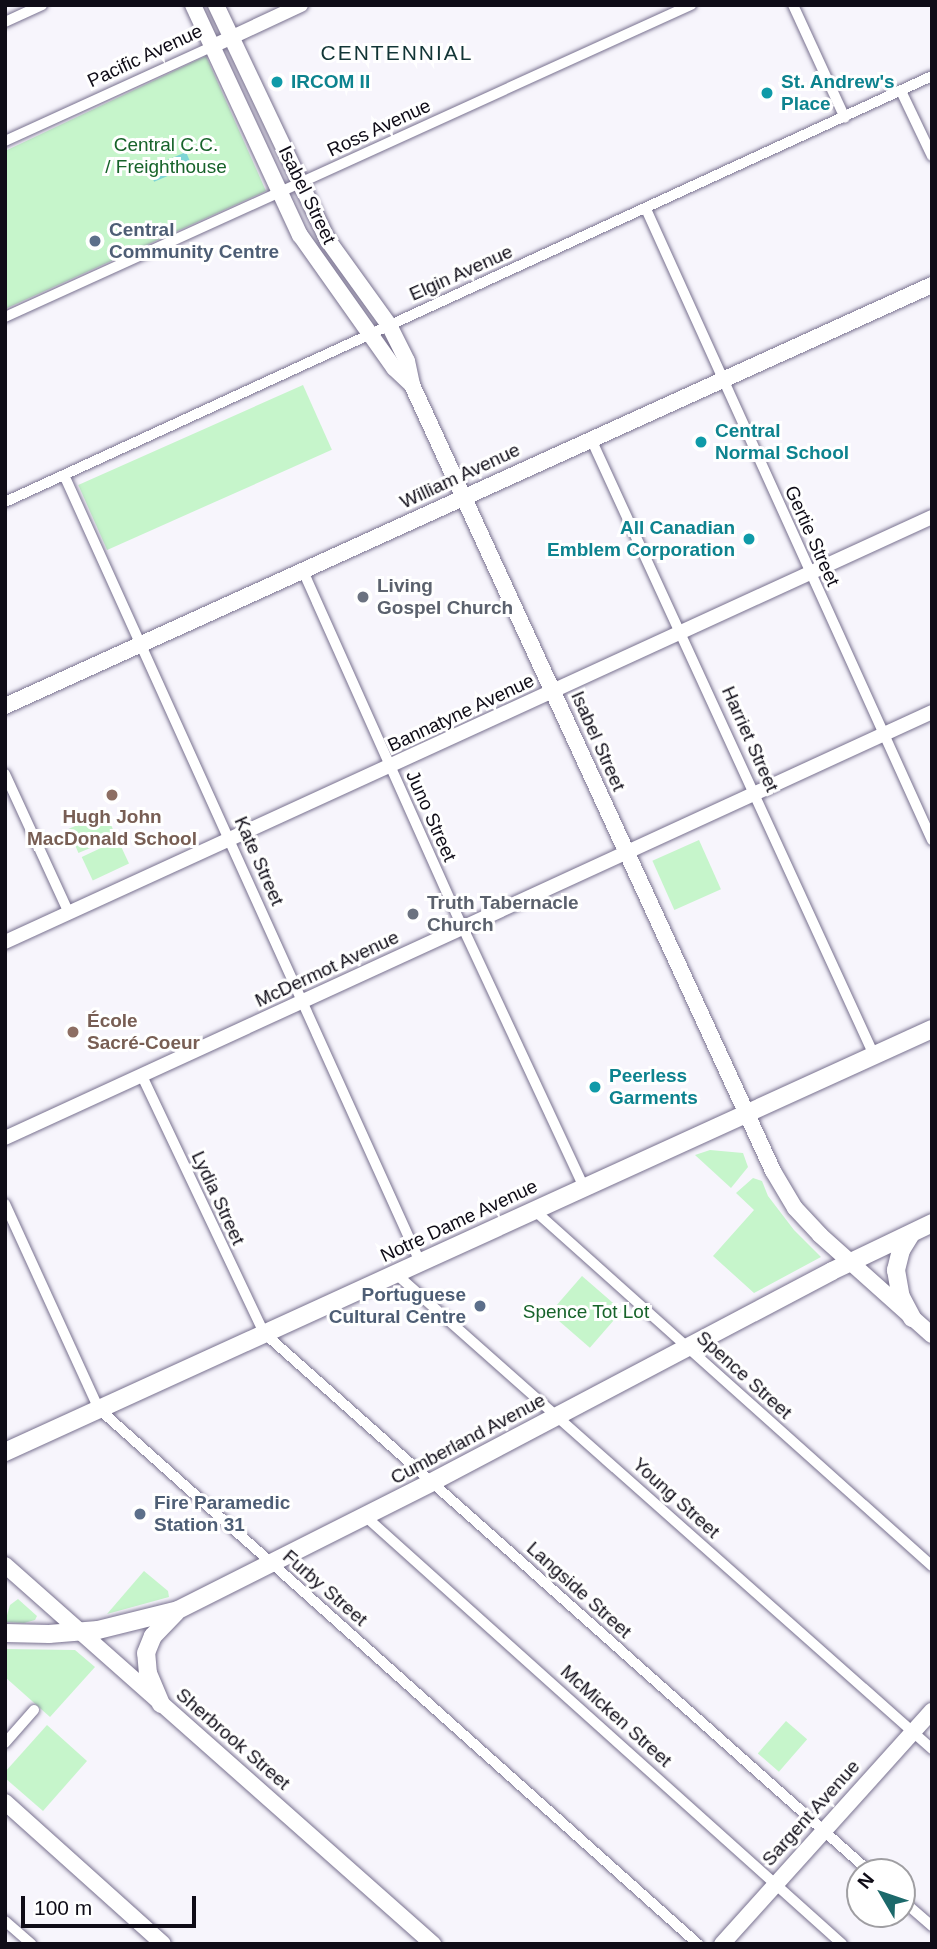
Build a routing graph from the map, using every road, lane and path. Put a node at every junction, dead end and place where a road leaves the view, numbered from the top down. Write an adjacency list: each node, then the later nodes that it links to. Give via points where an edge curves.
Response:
1 (42, 5): 7 (street)
2 (194, 5): 9 (main road, Isabel Street)
3 (216, 5): 8 (main road, Isabel Street)
4 (301, 5): 8 (street, Pacific Avenue)
5 (691, 5): 15 (street, Ross Avenue)
6 (793, 5): 12 (street)
7 (5, 22)
8 (230, 38): 9 (street, Pacific Avenue); 15 (main road, Isabel Street)
9 (214, 46): 13 (street, Pacific Avenue); 16 (main road, Isabel Street)
10 (932, 76): 11 (street, Elgin Avenue)
11 (901, 90): 12 (street, Elgin Avenue); 14 (street)
12 (845, 118): 17 (street, Elgin Avenue)
13 (5, 141)
14 (932, 156)
15 (300, 183): 16 (street, Ross Avenue); 20 (main road, Isabel Street, via 338,256)
16 (280, 191): 19 (street, Ross Avenue); 21 (main road, Isabel Street, via 318,265)
17 (646, 209): 20 (street, Elgin Avenue); 22 (street, Gertie Street)
18 (932, 285): 22 (main road, William Avenue)
19 (5, 317)
20 (389, 325): 21 (street, Elgin Avenue); 23 (main road, Isabel Street, via 407,361)
21 (369, 333): 23 (main road, Isabel Street); 25 (street, Elgin Avenue)
22 (723, 380): 24 (main road, William Avenue); 30 (street, Gertie Street)
23 (412, 386): 26 (main road, Isabel Street)
24 (591, 439): 26 (main road, William Avenue); 31 (street, Harriet Street)
25 (64, 475): 27 (street, Elgin Avenue); 32 (street, Kate Street)
26 (465, 498): 29 (main road, William Avenue); 33 (main road, Isabel Street)
27 (5, 502)
28 (932, 517): 30 (street, Bannatyne Avenue)
29 (303, 571): 32 (main road, William Avenue); 37 (street, Juno Street)
30 (809, 572): 31 (street, Bannatyne Avenue); 36 (street, Gertie Street)
31 (682, 632): 33 (street, Bannatyne Avenue); 39 (street, Harriet Street)
32 (141, 645): 34 (main road, William Avenue); 40 (street, Kate Street)
33 (552, 692): 37 (street, Bannatyne Avenue); 42 (main road, Isabel Street)
34 (5, 706)
35 (932, 712): 36 (street, McDermot Avenue)
36 (883, 734): 39 (street, McDermot Avenue); 41 (street, Gertie Street)
37 (389, 767): 40 (street, Bannatyne Avenue); 44 (street, Juno Street)
38 (5, 774): 43 (street)
39 (755, 793): 42 (street, McDermot Avenue); 48 (street, Harriet Street)
40 (230, 839): 43 (street, Bannatyne Avenue); 46 (street, Kate Street)
41 (932, 840)
42 (625, 853): 44 (street, McDermot Avenue); 50 (main road, Isabel Street)
43 (69, 913): 45 (street, Bannatyne Avenue)
44 (463, 928): 46 (street, McDermot Avenue); 52 (street, Juno Street)
45 (5, 942)
46 (303, 1002): 49 (street, McDermot Avenue); 57 (street, Kate Street)
47 (932, 1029): 48 (main road, Notre Dame Avenue)
48 (874, 1055): 50 (main road, Notre Dame Avenue)
49 (142, 1076): 51 (street, McDermot Avenue); 61 (street, Lydia Street)
50 (746, 1114): 52 (main road, Notre Dame Avenue); 58 (main road, Isabel Street, via 795,1208)
51 (5, 1138)
52 (584, 1187): 54 (main road, Notre Dame Avenue)
53 (5, 1204): 64 (street, Furby Street)
54 (534, 1210): 57 (main road, Notre Dame Avenue); 63 (street, Spence Street)
55 (932, 1223): 56 (main road, Cumberland Avenue)
56 (911, 1234): 58 (main road, Cumberland Avenue); 60 (main road, via 896,1270 901,1297)
57 (420, 1262): 59 (main road, Notre Dame Avenue)
58 (850, 1262): 60 (main road, Isabel Street); 63 (main road, Cumberland Avenue)
59 (395, 1273): 61 (main road, Notre Dame Avenue); 65 (street, Young Street)
60 (912, 1318): 62 (main road, Isabel Street)
61 (264, 1333): 64 (main road, Notre Dame Avenue); 67 (street, Langside Street)
62 (932, 1335)
63 (687, 1348): 65 (main road, Cumberland Avenue); 71 (street, Spence Street)
64 (99, 1409): 66 (main road, Notre Dame Avenue); 69 (street, Furby Street)
65 (556, 1416): 67 (main road, Cumberland Avenue); 78 (street, Young Street)
66 (5, 1452)
67 (432, 1482): 68 (main road, Cumberland Avenue); 82 (street, Langside Street)
68 (365, 1516): 69 (main road, Cumberland Avenue); 84 (street, McMicken Street)
69 (271, 1564): 72 (main road, Cumberland Avenue); 91 (street, Furby Street)
70 (5, 1565): 73 (main road, Sherbrook Street)
71 (932, 1566)
72 (178, 1610): 73 (main road, Cumberland Avenue); 75 (main road, via 147,1648 148,1674)
73 (82, 1632): 74 (main road, Cumberland Avenue); 75 (main road, Sherbrook Street)
74 (5, 1633)
75 (161, 1704): 90 (main road, Sherbrook Street)
76 (34, 1710): 79 (street)
77 (932, 1711): 78 (main road, Sargent Avenue)
78 (913, 1732): 80 (street, Young Street); 82 (main road, Sargent Avenue)
79 (5, 1743)
80 (932, 1749)
81 (5, 1802): 89 (main road)
82 (824, 1831): 83 (street, Langside Street); 84 (main road, Sargent Avenue)
83 (854, 1858)
84 (775, 1885): 92 (main road, Sargent Avenue); 93 (street, McMicken Street)
85 (916, 1912): 87 (street)
86 (5, 1921): 88 (street)
87 (932, 1926)
88 (31, 1944)
89 (163, 1944)
90 (433, 1944)
91 (698, 1944)
92 (722, 1944)
93 (842, 1944)

